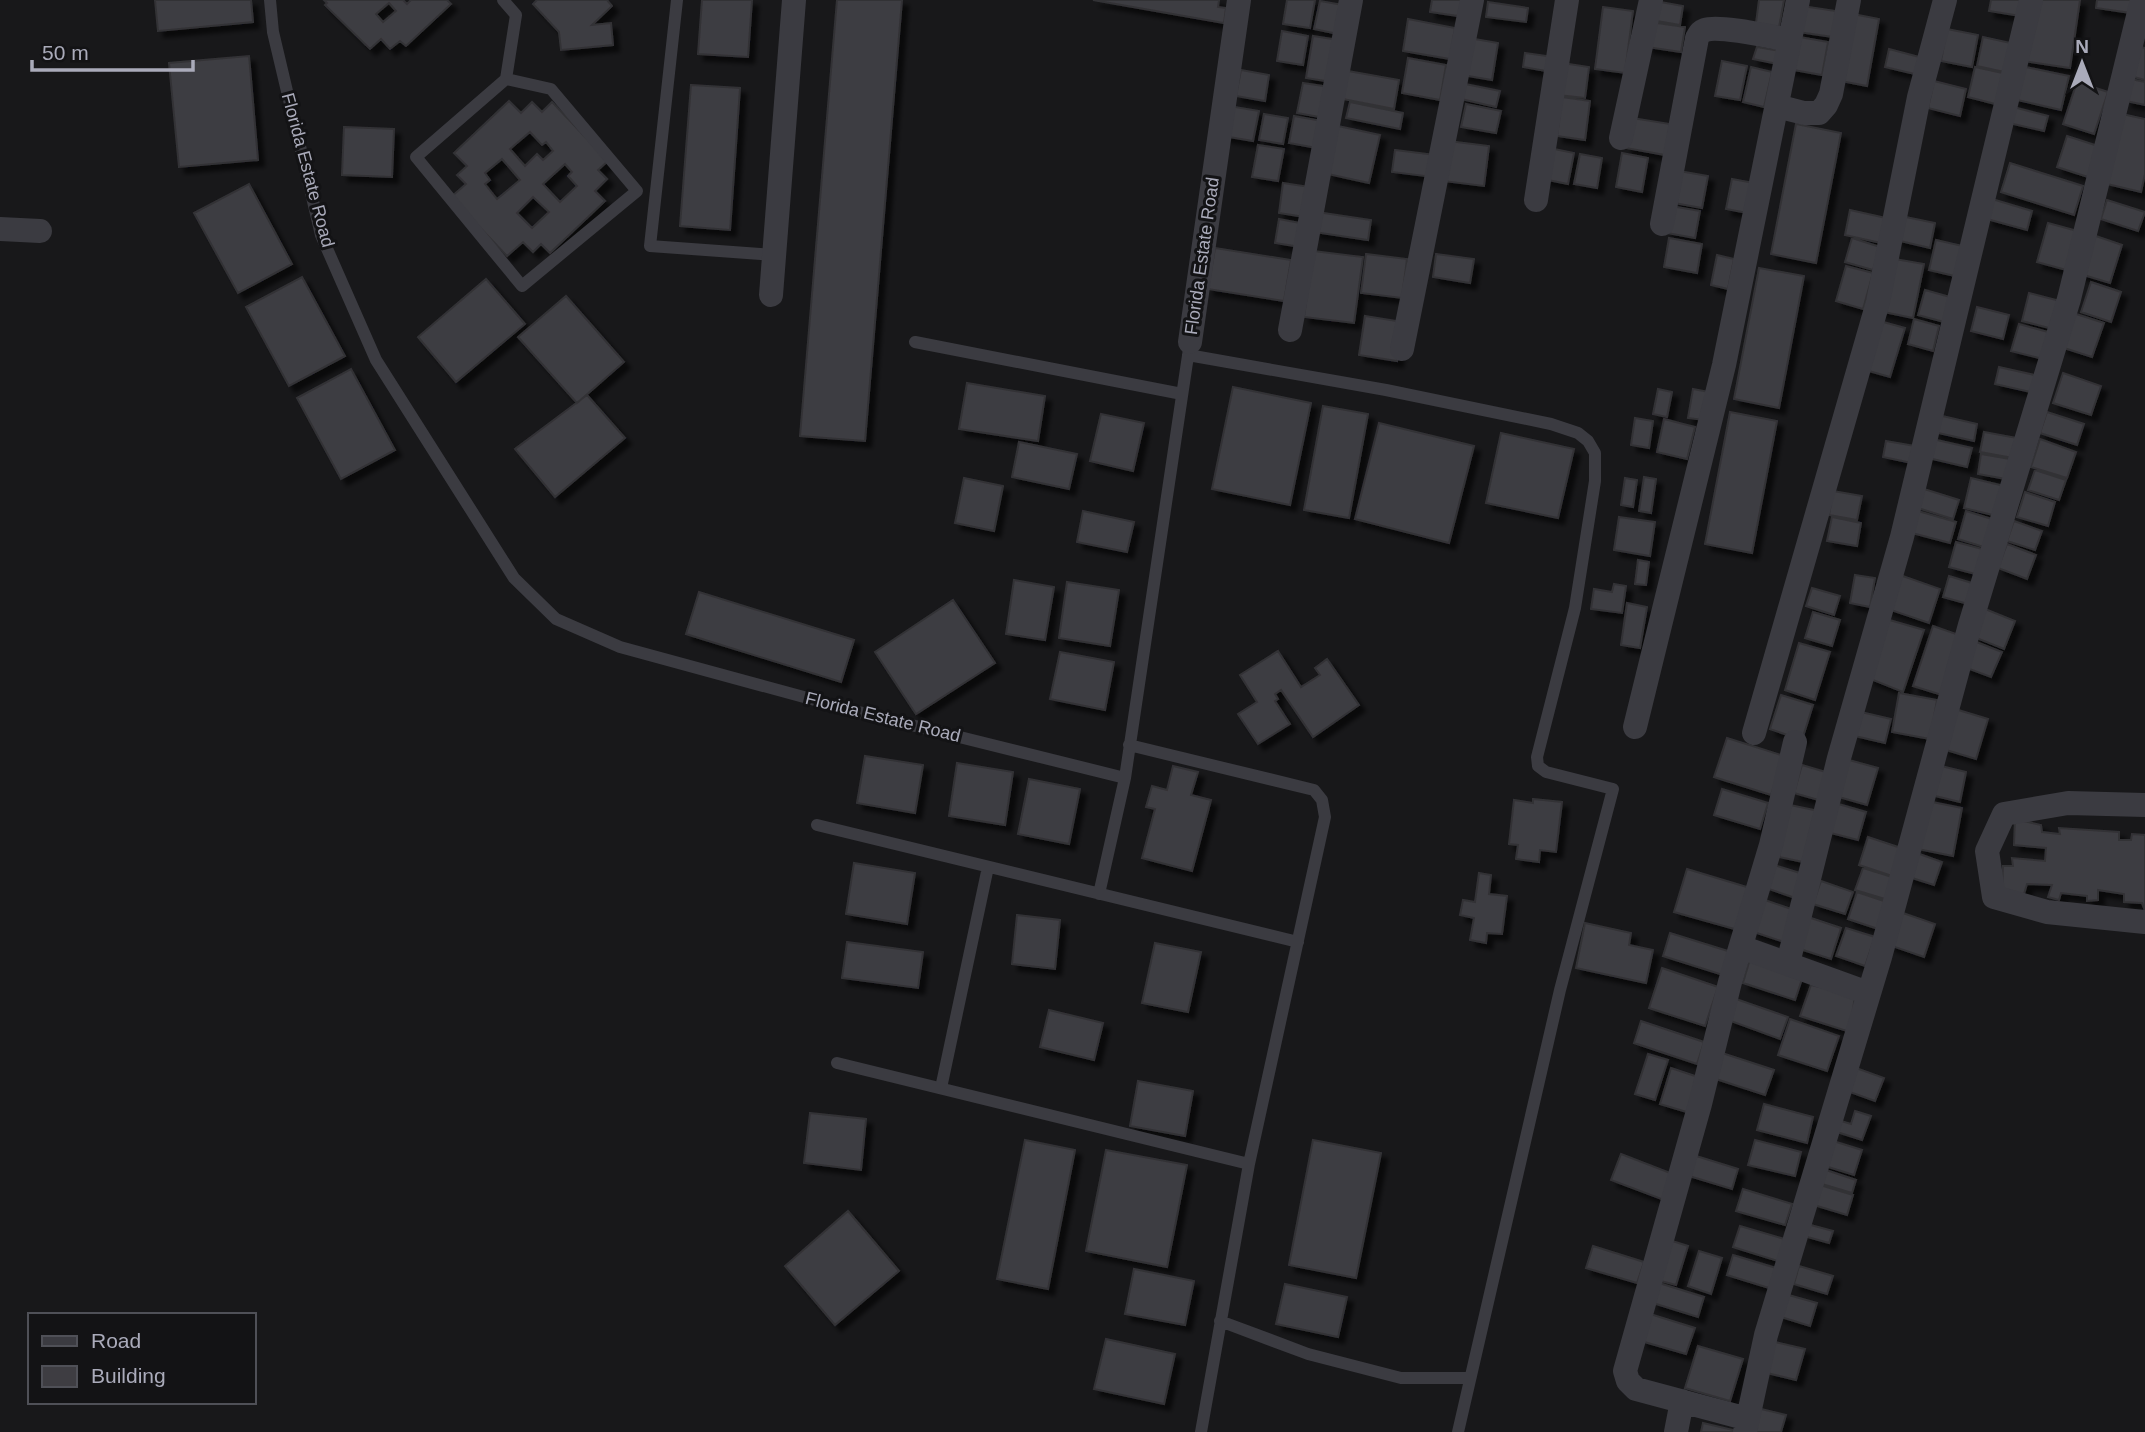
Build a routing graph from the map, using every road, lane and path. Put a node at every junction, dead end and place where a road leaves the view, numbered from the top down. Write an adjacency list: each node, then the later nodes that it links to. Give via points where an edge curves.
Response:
1 (270, 0): 34 (lane, Florida Estate Road, via 273,32 321,235 376,360 514,578 556,619 620,647)
2 (503, 0): 16 (lane, via 516,15)
3 (677, 0): 23 (lane, via 650,246)
4 (794, 0): 23 (street)
5 (1239, 0): 27 (street, Florida Estate Road)
6 (1351, 0): 25 (street)
7 (1472, 0): 28 (street)
8 (1567, 0): 19 (street)
9 (1651, 0): 18 (street)
10 (1798, 0): 15 (street)
11 (1849, 0): 17 (street, via 1826,105 1819,113)
12 (1945, 0): 31 (street, via 1919,97 1878,302)
13 (2031, 0): 42 (street, via 1902,537 1839,758)
14 (2142, 0): 43 (street, via 2069,299 1970,625)
15 (1790, 40): 17 (street); 20 (street, via 1721,30 1701,32)
16 (506, 79): 16 (lane, via 416,157 522,286 636,191 551,89)
17 (1777, 106): 30 (street, via 1724,365)
18 (1621, 138)
19 (1536, 200)
20 (1662, 225)
21 (0, 229): 22 (street)
22 (40, 231)
23 (775, 255): 24 (street)
24 (771, 295)
25 (1290, 330)
26 (915, 342): 29 (lane)
27 (1189, 349): 29 (lane, Florida Estate Road); 48 (lane, via 1551,424 1578,433 1595,453 1595,481 1575,608 1536,757 1546,772 1613,789 1560,990)
28 (1402, 349)
29 (1182, 394): 33 (lane, Florida Estate Road)
30 (1635, 727)
31 (1754, 733)
32 (1795, 742): 41 (street)
33 (1129, 745): 34 (lane, Florida Estate Road); 40 (lane, via 1314,790 1322,800 1325,817)
34 (1125, 778): 38 (lane)
35 (2145, 805): 39 (street, via 2068,803 2004,814 1987,851 1994,897 2047,912)
36 (817, 825): 37 (lane)
37 (988, 867): 38 (lane); 45 (lane)
38 (1100, 894): 40 (lane)
39 (2145, 922)
40 (1298, 942): 46 (lane)
41 (1741, 947): 42 (street); 49 (street, via 1625,1371 1636,1389)
42 (1788, 963): 43 (street)
43 (1868, 993): 50 (street, via 1766,1335)
44 (836, 1063): 45 (lane)
45 (941, 1088): 46 (lane)
46 (1249, 1164): 47 (lane)
47 (1220, 1321): 48 (lane, via 1308,1354 1401,1378); 51 (lane)
48 (1470, 1378): 52 (lane)
49 (1682, 1401): 50 (street); 53 (street)
50 (1746, 1426)
51 (1201, 1432)
52 (1458, 1432)
53 (1675, 1432)

